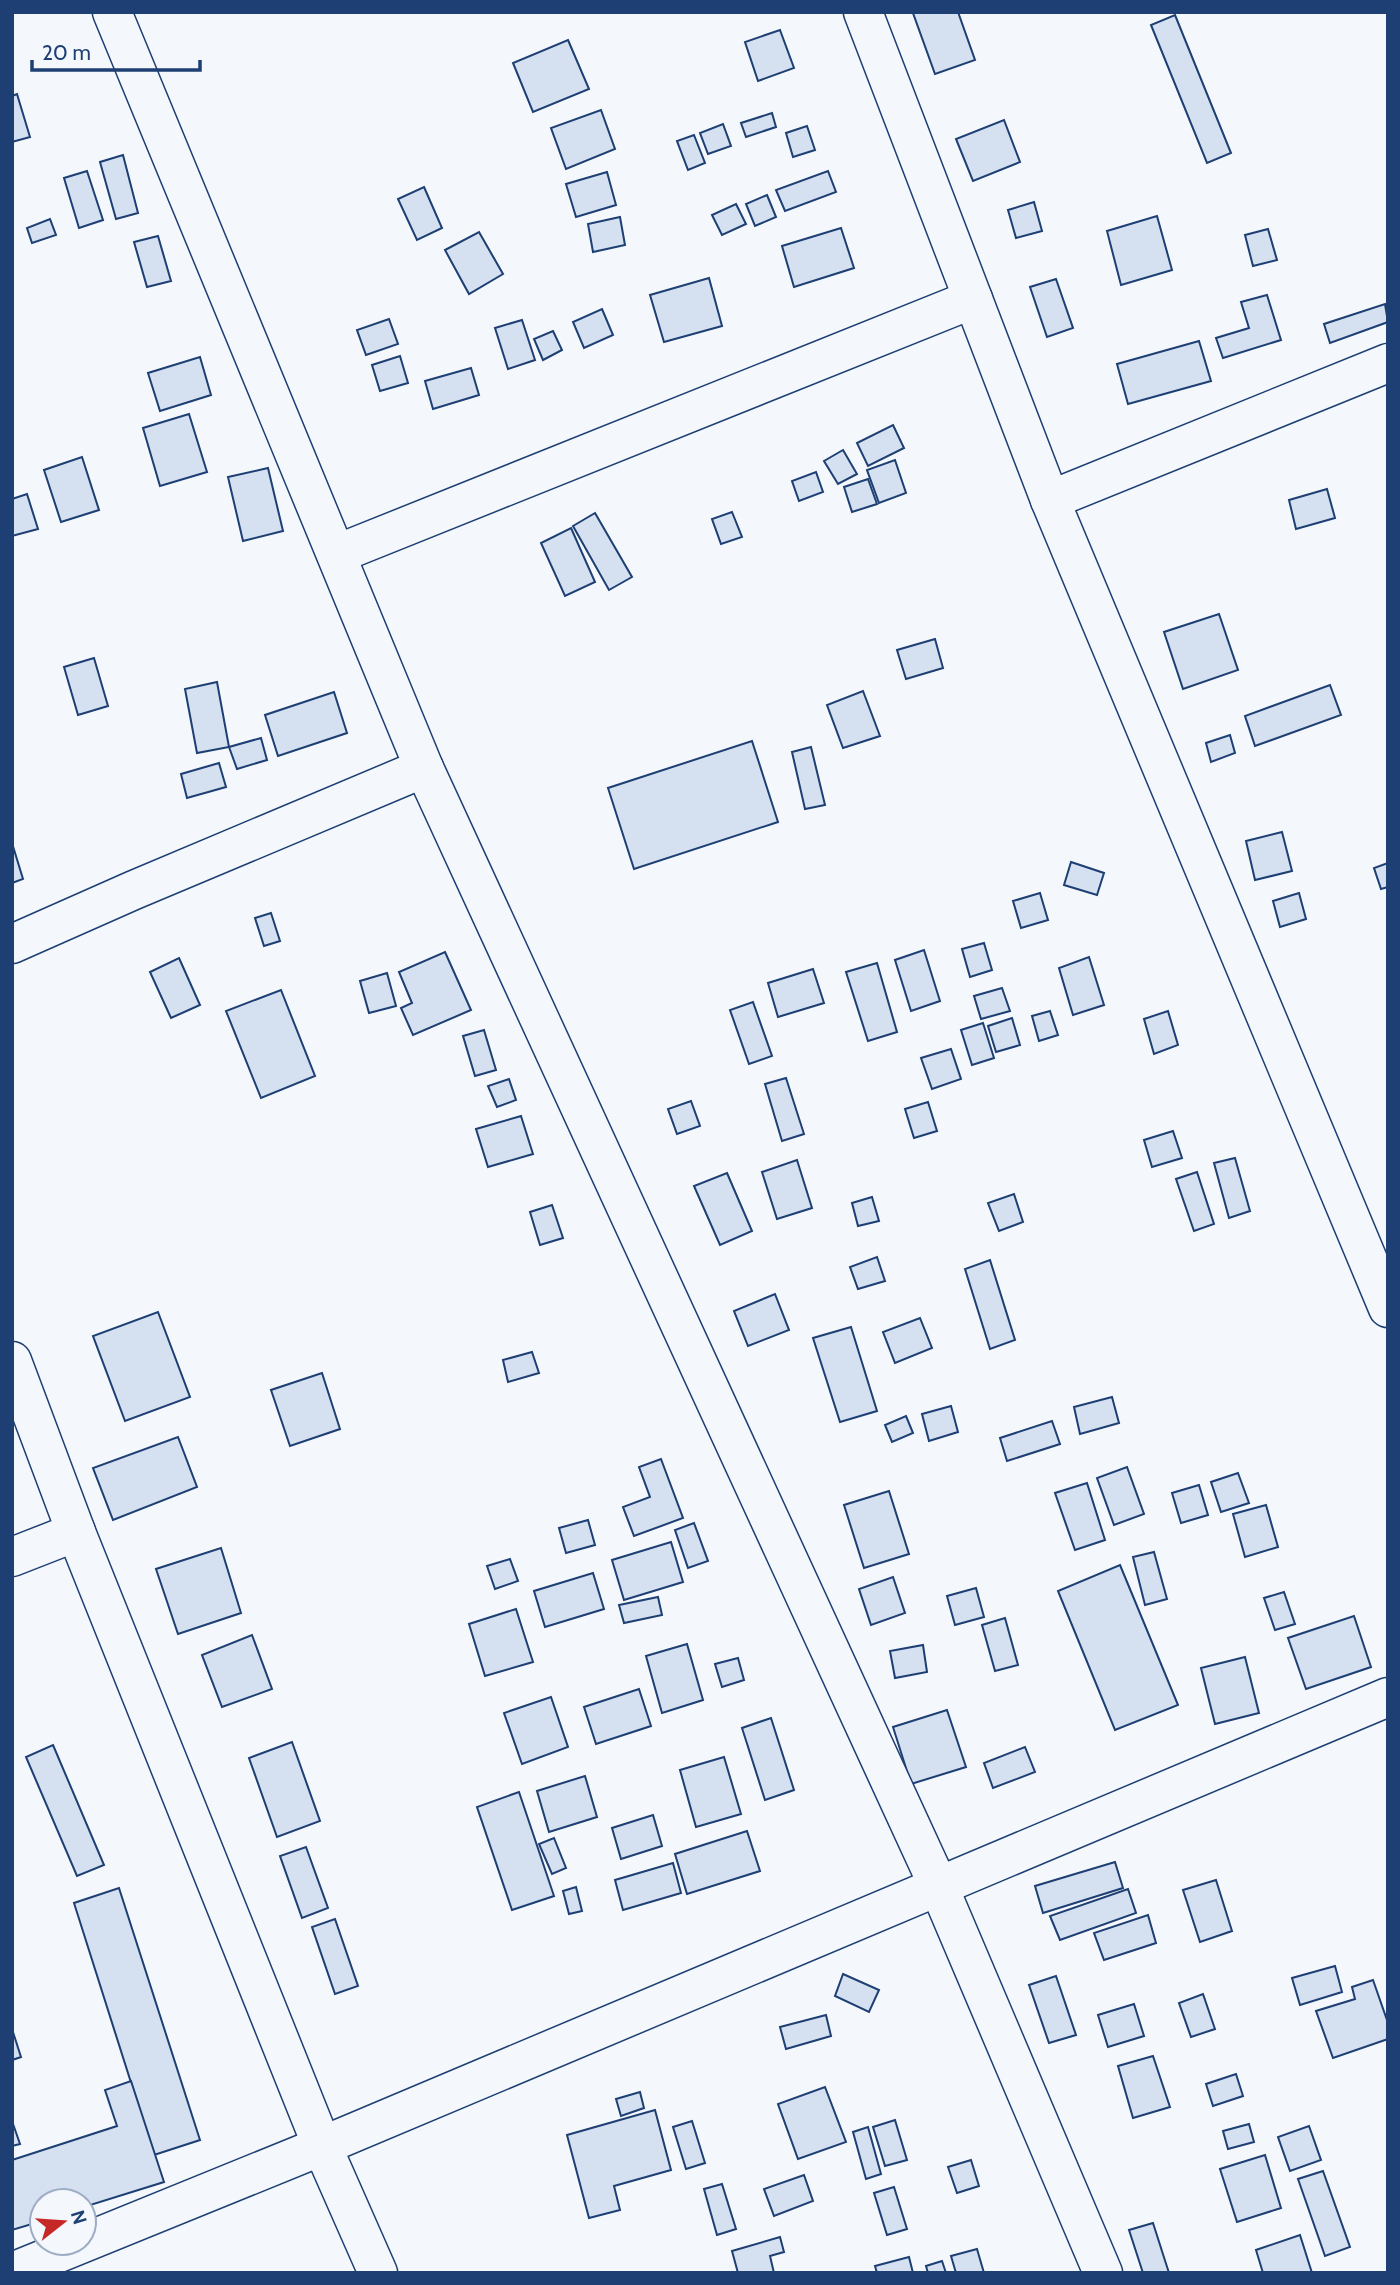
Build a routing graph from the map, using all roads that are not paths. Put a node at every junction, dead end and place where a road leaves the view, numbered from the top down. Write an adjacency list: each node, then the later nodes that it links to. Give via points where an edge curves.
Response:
1 (113, 12): 6 (street)
2 (863, 12): 3 (street)
3 (972, 299): 5 (street); 6 (street)
4 (1388, 363): 5 (street)
5 (1049, 500): 9 (street)
6 (337, 554): 7 (street)
7 (424, 768): 8 (street); 14 (street)
8 (12, 944)
9 (1388, 1308)
10 (12, 1361): 11 (street)
11 (76, 1532): 12 (street); 15 (street)
12 (12, 1557)
13 (1388, 1697): 14 (street)
14 (938, 1885): 15 (street); 18 (street)
15 (322, 2146): 16 (street); 17 (street)
16 (12, 2272)
17 (378, 2273)
18 (1103, 2273)

